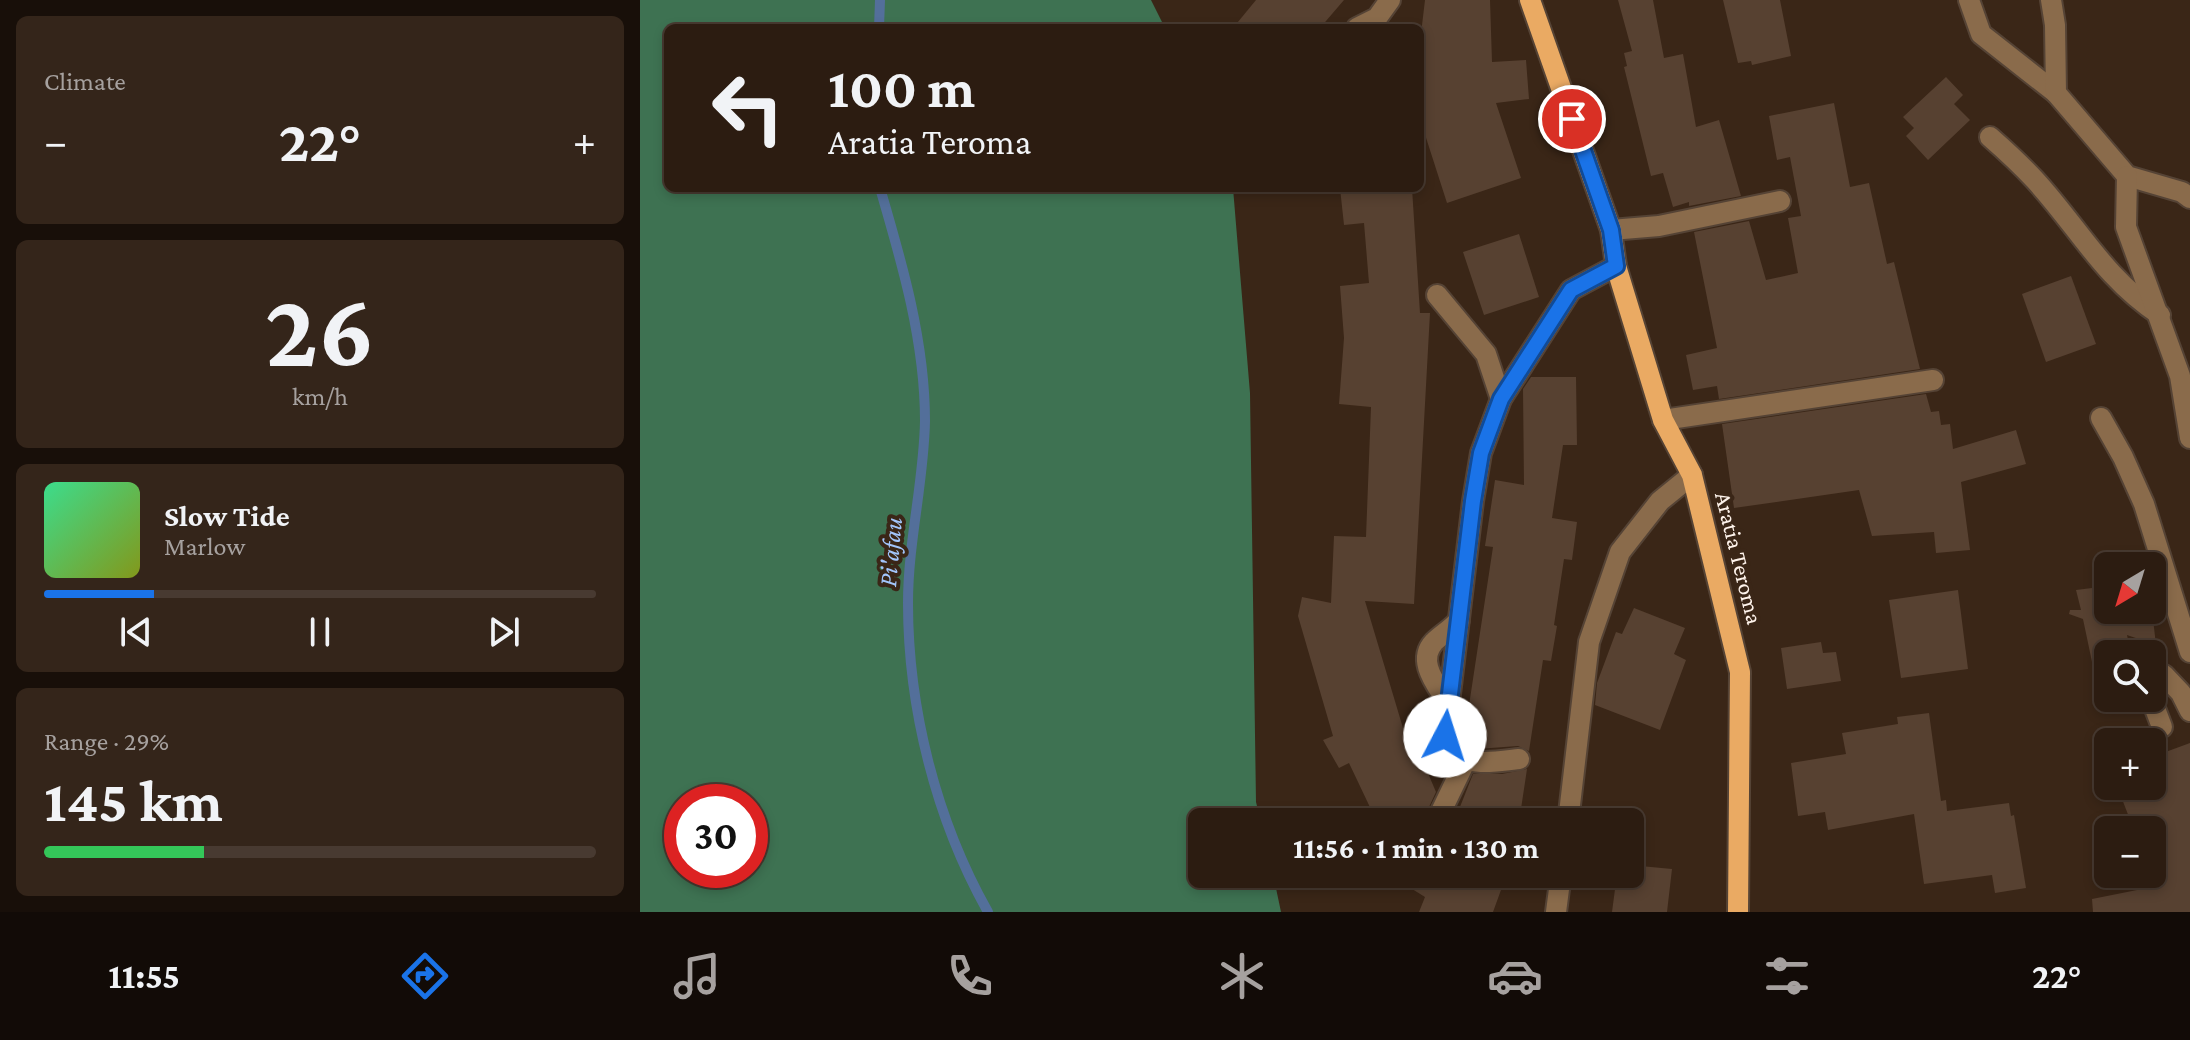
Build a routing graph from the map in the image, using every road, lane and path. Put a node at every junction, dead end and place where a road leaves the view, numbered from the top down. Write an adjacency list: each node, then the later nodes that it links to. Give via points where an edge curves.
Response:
1 (1390, 0): 5 (street)
2 (1530, 0): 11 (main road, Aratia Teroma)
3 (1969, 0): 6 (street, via 1981,34)
4 (2051, 0): 6 (street)
5 (1365, 24)
6 (2056, 93): 8 (street)
7 (1990, 137): 14 (street, via 2036,181 2104,268 2132,297)
8 (2127, 176): 9 (street); 14 (street, via 2126,227)
9 (2190, 198)
10 (1780, 201): 11 (street, via 1659,226)
11 (1611, 230): 12 (main road, Aratia Teroma)
12 (1616, 266): 16 (street, via 1571,290); 18 (main road, Aratia Teroma)
13 (1437, 295): 16 (street, via 1486,354)
14 (2160, 315): 19 (street, via 2180,376)
15 (1933, 380): 18 (street)
16 (1501, 399): 27 (street, via 1481,453 1447,702 1450,754)
17 (2101, 418): 21 (street, via 2144,504)
18 (1663, 420): 20 (main road, Aratia Teroma)
19 (2190, 438)
20 (1692, 475): 29 (street, via 1660,501 1620,552 1589,642); 32 (main road, Aratia Teroma, via 1740,672)
21 (2190, 652)
22 (2166, 677): 23 (street)
23 (2190, 711)
24 (2156, 712): 25 (street)
25 (2162, 727)
26 (1519, 759): 27 (street)
27 (1465, 762): 28 (street)
28 (1443, 808)
29 (1570, 808)
30 (1559, 888): 31 (street)
31 (1556, 912)
32 (1738, 912)

